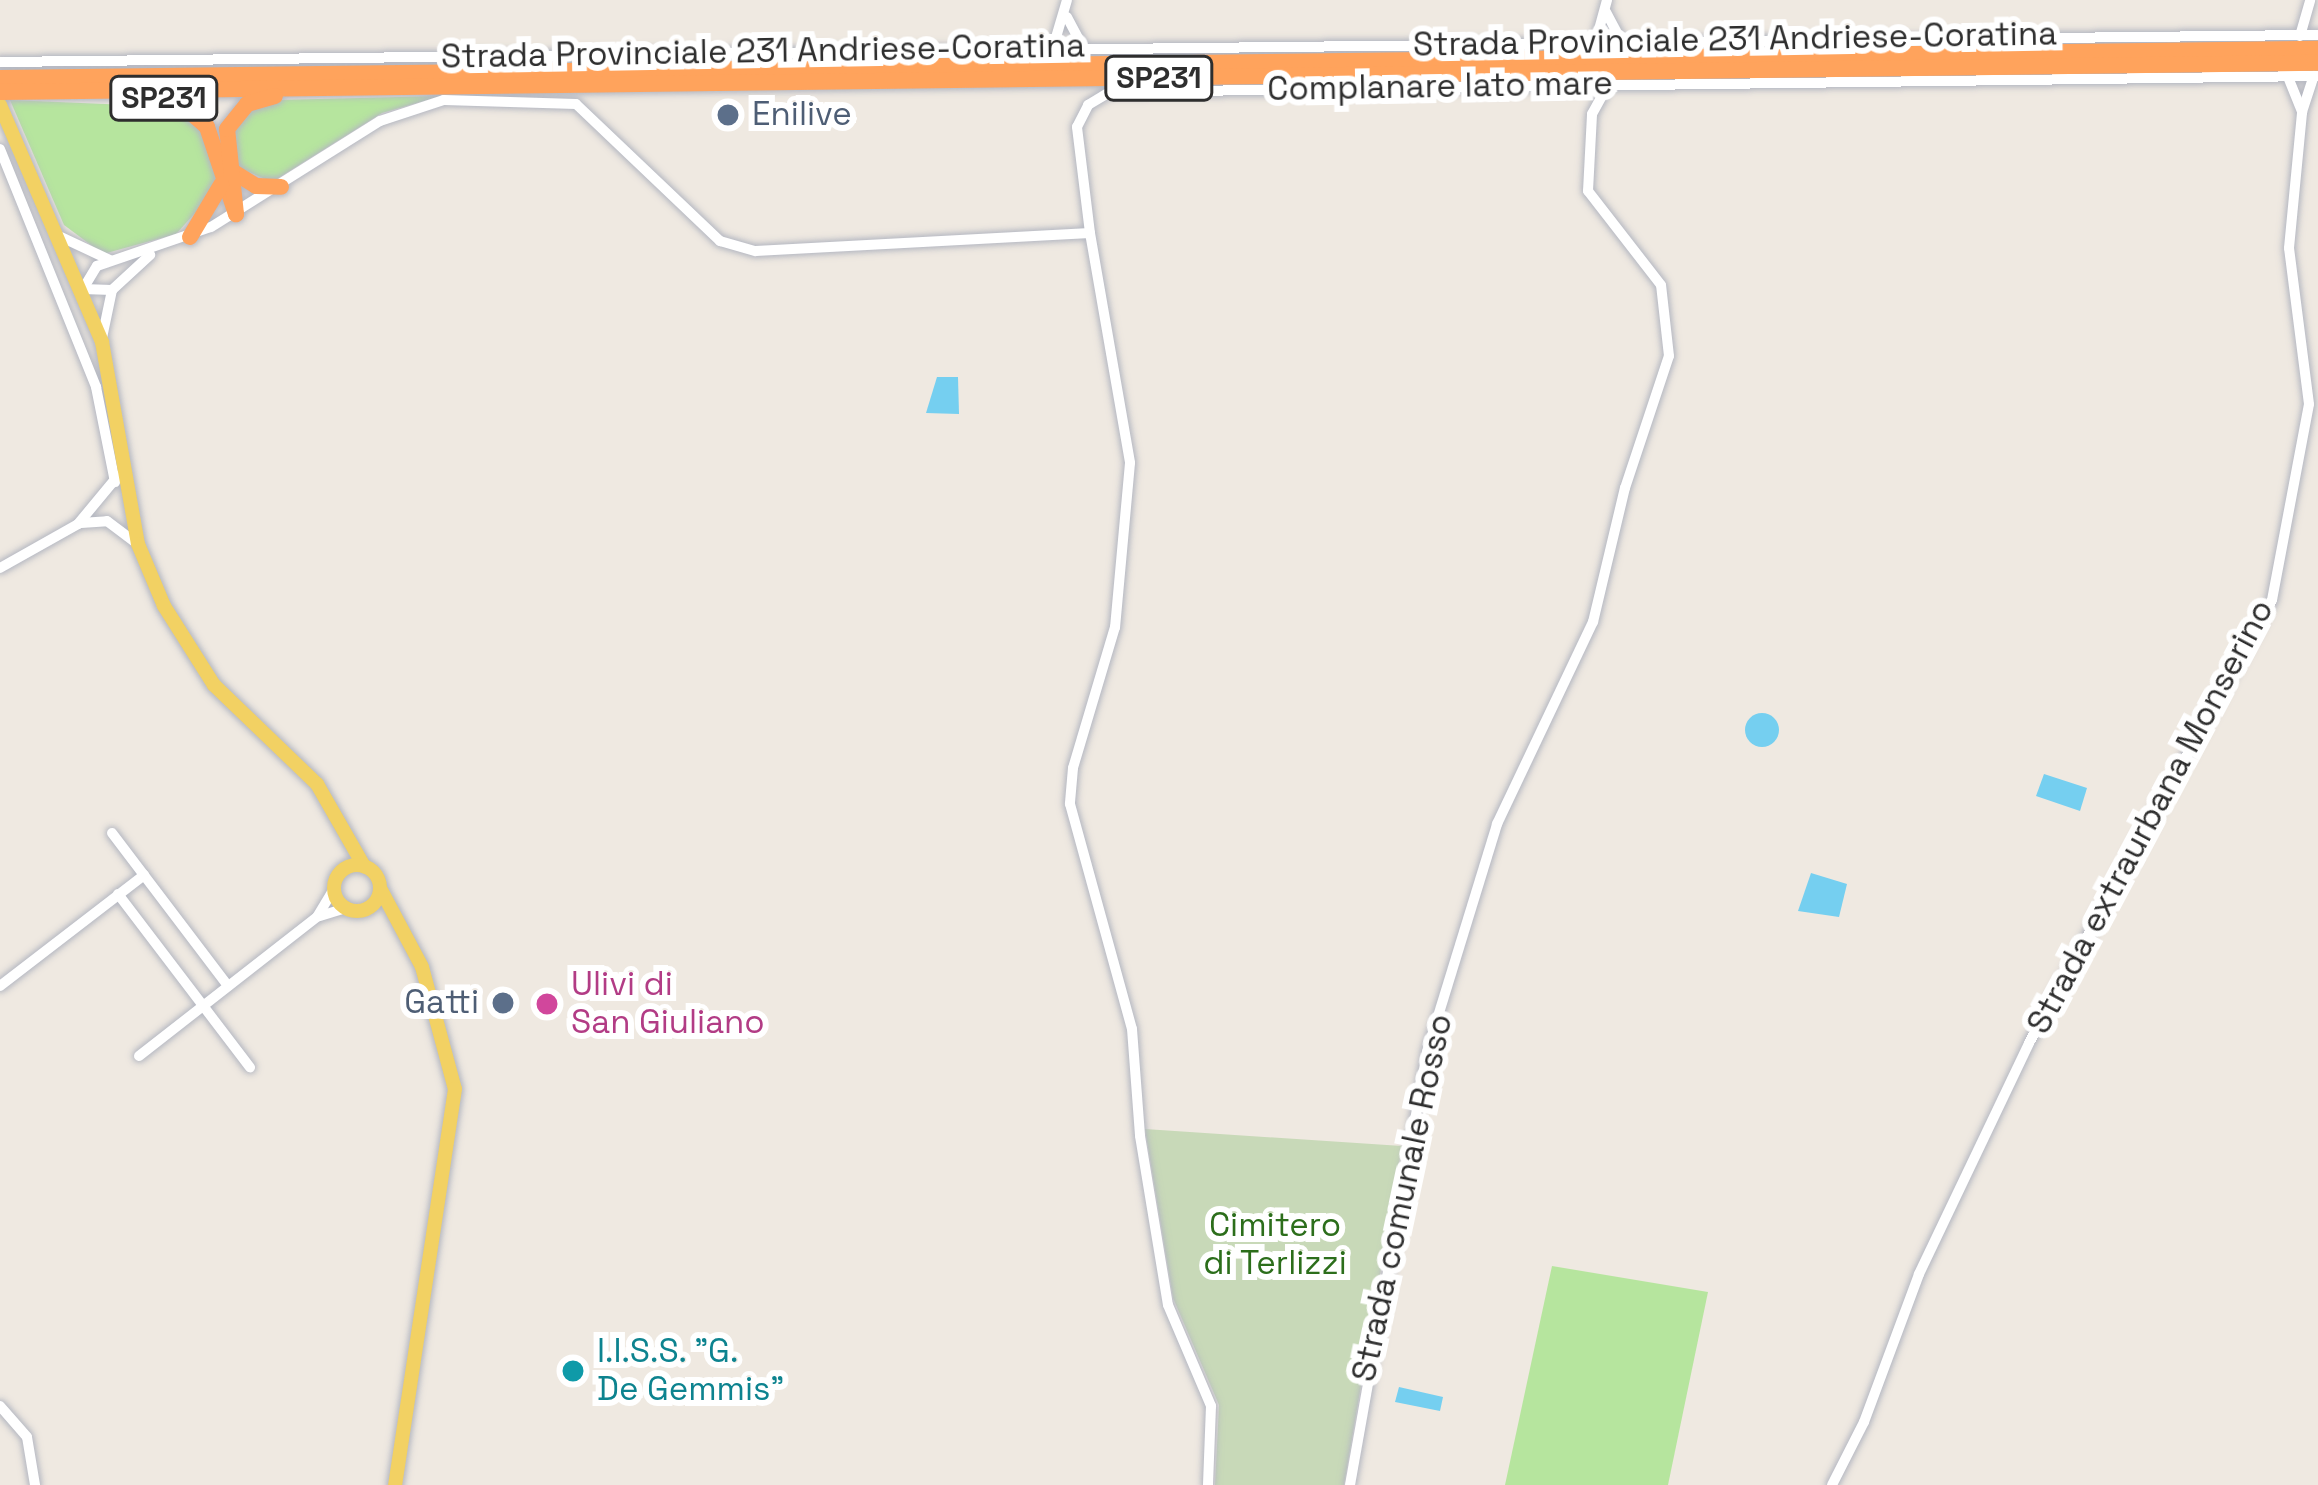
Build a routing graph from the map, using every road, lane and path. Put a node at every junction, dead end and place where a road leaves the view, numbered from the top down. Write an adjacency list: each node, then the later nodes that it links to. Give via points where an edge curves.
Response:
1 (1067, 0): 4 (street)
2 (2309, 4): 5 (street); 6 (street)
3 (1606, 6): 7 (street); 8 (street)
4 (1067, 16): 10 (street); 11 (street)
5 (2318, 35): 6 (street)
6 (2300, 36): 8 (street)
7 (1595, 44): 8 (street); 11 (street)
8 (1623, 44)
9 (2318, 49): 15 (highway, Strada Provinciale 231 Andriese-Coratina / SP231)
10 (1052, 51): 11 (street); 12 (street)
11 (1085, 51)
12 (0, 62)
13 (2317, 72): 14 (street, Complanare lato mare); 18 (highway, Strada Provinciale 231 Andriese-Coratina / SP231); 22 (street, Strada extraurbana Monserino)
14 (2288, 77): 16 (street, Complanare lato mare); 22 (street, Strada extraurbana Monserino)
15 (0, 78)
16 (1608, 85): 17 (street, Complanare lato mare); 23 (street, Strada comunale Rosso)
17 (1581, 86): 23 (street, Strada comunale Rosso); 28 (street, Complanare lato mare, via 1106,92 1077,127)
18 (388, 87): 19 (highway, Strada Provinciale 231 Andriese-Coratina / SP231); 25 (highway, SP231, via 247,104 226,132)
19 (56, 91): 20 (highway, Strada Provinciale 231 Andriese-Coratina / SP231); 25 (highway, SP231, via 178,103 213,137)
20 (0, 92)
21 (0, 105): 29 (main road)
22 (2302, 112): 64 (street, Strada extraurbana Monserino, via 2289,248 2309,404 2272,601 2030,1043 1919,1274)
23 (1592, 114): 63 (street, Strada comunale Rosso, via 1590,197 1663,288 1669,356 1624,488 1593,622 1497,824 1427,1052)
24 (0, 149): 37 (street, via 96,387)
25 (227, 174): 26 (highway, SP231); 27 (highway, SP231); 30 (highway, SP231, via 213,210)
26 (280, 187): 27 (street); 28 (street, via 416,106 555,99 591,114 735,249)
27 (236, 214): 30 (street)
28 (1090, 233): 62 (street, Complanare lato mare, via 1130,463 1114,627 1070,804 1137,1053 1139,1136 1168,1305 1211,1406)
29 (61, 237): 32 (street); 33 (main road)
30 (190, 237): 31 (street)
31 (152, 253): 32 (street); 34 (street)
32 (113, 261): 33 (street, via 94,269)
33 (83, 289): 34 (street); 35 (main road)
34 (112, 290): 35 (street)
35 (102, 342): 36 (main road)
36 (124, 463): 37 (street); 38 (main road)
37 (115, 482): 39 (street)
38 (130, 503): 39 (street); 40 (main road)
39 (100, 512): 40 (street); 41 (street)
40 (138, 544): 43 (main road, via 197,662 317,784)
41 (0, 568)
42 (112, 833): 46 (street)
43 (344, 839): 44 (main road); 45 (main road)
44 (364, 866): 45 (main road); 47 (main road)
45 (343, 870): 48 (main road)
46 (144, 875): 49 (street); 55 (street)
47 (380, 888): 51 (main road); 53 (main road)
48 (334, 890): 50 (main road); 52 (street)
49 (118, 894): 54 (street); 56 (street)
50 (347, 908): 51 (main road); 52 (street)
51 (365, 910): 53 (main road)
52 (317, 917): 55 (street)
53 (394, 920): 61 (main road, via 428,984 455,1089)
54 (0, 986)
55 (228, 986): 56 (street)
56 (202, 1005): 57 (street); 58 (street)
57 (139, 1056)
58 (250, 1067)
59 (0, 1406): 60 (street, via 27,1437)
60 (35, 1485)
61 (395, 1485)
62 (1208, 1485)
63 (1350, 1485)
64 (1832, 1485)

